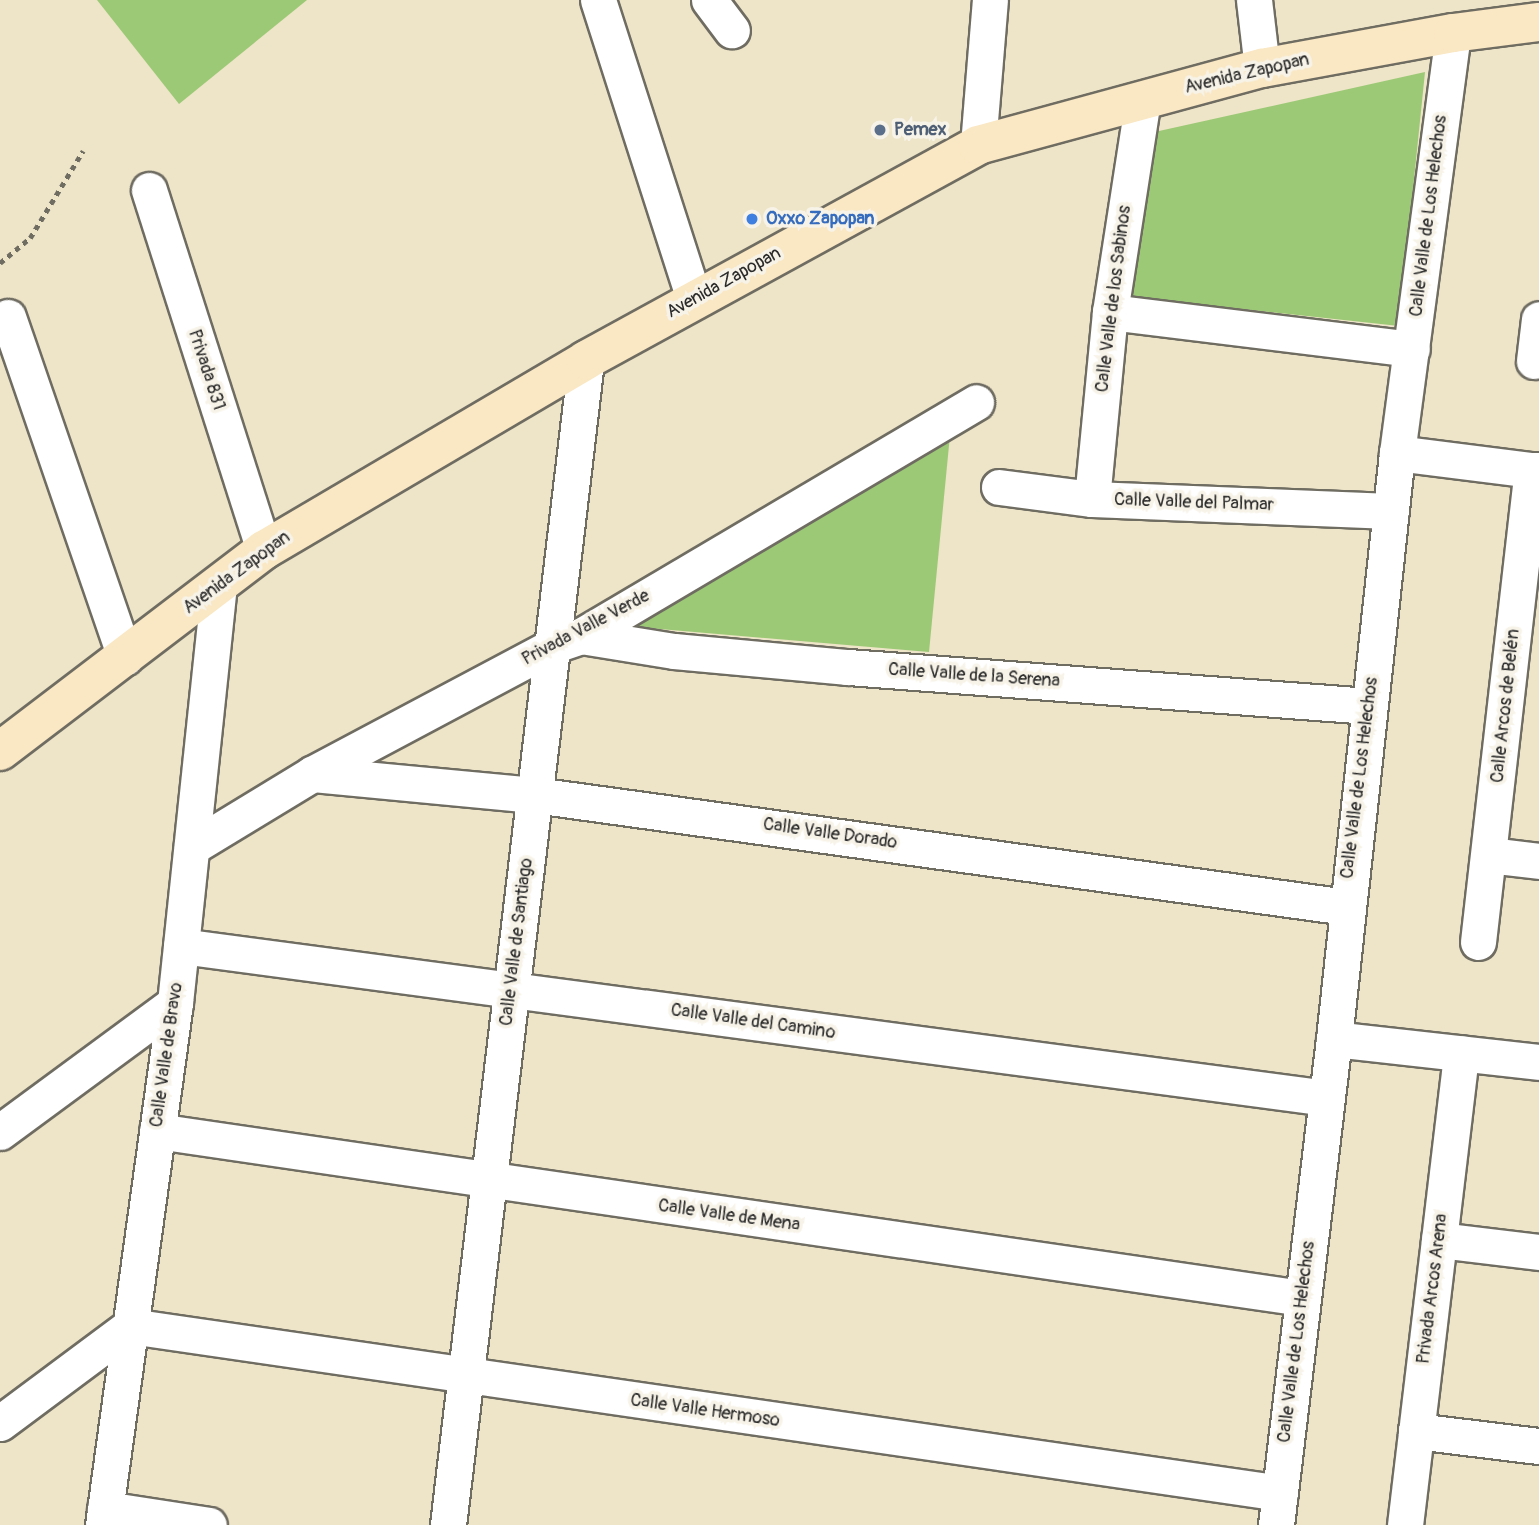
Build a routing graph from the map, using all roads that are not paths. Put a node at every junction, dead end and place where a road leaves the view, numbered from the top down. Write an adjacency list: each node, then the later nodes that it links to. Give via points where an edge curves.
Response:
1 (598, 0): 12 (street)
2 (709, 0): 6 (street)
3 (990, 0): 10 (street)
4 (1254, 0): 8 (street)
5 (1539, 22): 7 (main road, Avenida Zapopan)
6 (732, 30)
7 (1453, 33): 8 (main road, Avenida Zapopan); 16 (street, Calle Valle de Los Helechos)
8 (1262, 68): 9 (main road, Avenida Zapopan)
9 (1143, 100): 10 (main road, Avenida Zapopan); 13 (street, Calle Valle de los Sabinos)
10 (978, 145): 12 (main road, Avenida Zapopan)
11 (149, 190): 25 (street, Privada 831)
12 (694, 299): 17 (main road, Avenida Zapopan)
13 (1110, 312): 16 (street); 23 (street, Calle Valle de los Sabinos)
14 (8, 317): 28 (street)
15 (1539, 319): 18 (street)
16 (1412, 349): 20 (street, Calle Valle de Los Helechos)
17 (586, 360): 25 (main road, Avenida Zapopan); 27 (street, Calle Valle de Santiago)
18 (1534, 361)
19 (976, 402): 27 (street, Privada Valle Verde)
20 (1397, 453): 21 (street, Calle Arcos de Belén); 24 (street, Calle Valle de Los Helechos)
21 (1535, 470): 29 (street, Calle Arcos de Belén)
22 (999, 487): 23 (street, Calle Valle del Palmar)
23 (1092, 499): 24 (street, Calle Valle del Palmar)
24 (1391, 511): 30 (street, Calle Valle de Los Helechos)
25 (264, 550): 26 (main road, Avenida Zapopan)
26 (219, 584): 28 (main road, Avenida Zapopan); 34 (street, Calle Valle de Bravo)
27 (568, 640): 30 (street, Calle Valle de la Serena, via 848,667); 32 (street, Privada Valle Verde); 33 (street, Calle Valle de Santiago)
28 (125, 657): 31 (main road, Avenida Zapopan)
29 (1525, 662): 35 (street, Calle Arcos de Belén)
30 (1369, 706): 37 (street, Calle Valle de Los Helechos)
31 (0, 751)
32 (312, 774): 33 (street, Calle Valle Dorado); 34 (street, Privada Valle Verde)
33 (535, 795): 37 (street, Calle Valle Dorado); 40 (street, Calle Valle de Santiago)
34 (192, 848): 39 (street, Calle Valle de Bravo)
35 (1489, 855): 36 (street); 38 (street, Calle Arcos de Belén)
36 (1539, 861)
37 (1346, 908): 42 (street, Calle Valle de Los Helechos)
38 (1478, 942)
39 (181, 946): 40 (street, Calle Valle del Camino); 41 (street, Calle Valle de Bravo)
40 (511, 990): 45 (street, Calle Valle del Camino); 48 (street, Calle Valle de Santiago)
41 (175, 1003): 46 (street); 47 (street, Calle Valle de Bravo)
42 (1334, 1039): 43 (street); 45 (street, Calle Valle de Los Helechos)
43 (1461, 1054): 44 (street); 49 (street, Privada Arcos Arena)
44 (1539, 1062)
45 (1326, 1098): 51 (street, Calle Valle de Los Helechos)
46 (0, 1132)
47 (157, 1132): 48 (street, Calle Valle de Mena); 52 (street, Calle Valle de Bravo)
48 (488, 1181): 51 (street, Calle Valle de Mena); 53 (street, Calle Valle de Santiago)
49 (1439, 1240): 50 (street); 55 (street, Privada Arcos Arena)
50 (1539, 1252)
51 (1302, 1298): 57 (street, Calle Valle de Los Helechos)
52 (130, 1326): 53 (street, Calle Valle Hermoso); 54 (street); 58 (street, Calle Valle de Bravo)
53 (465, 1377): 57 (street, Calle Valle Hermoso); 60 (street, Calle Valle de Santiago)
54 (0, 1425)
55 (1416, 1431): 56 (street); 61 (street, Privada Arcos Arena)
56 (1539, 1446)
57 (1278, 1509)
58 (104, 1517): 59 (street)
59 (209, 1525)
60 (448, 1525)
61 (1405, 1525)

